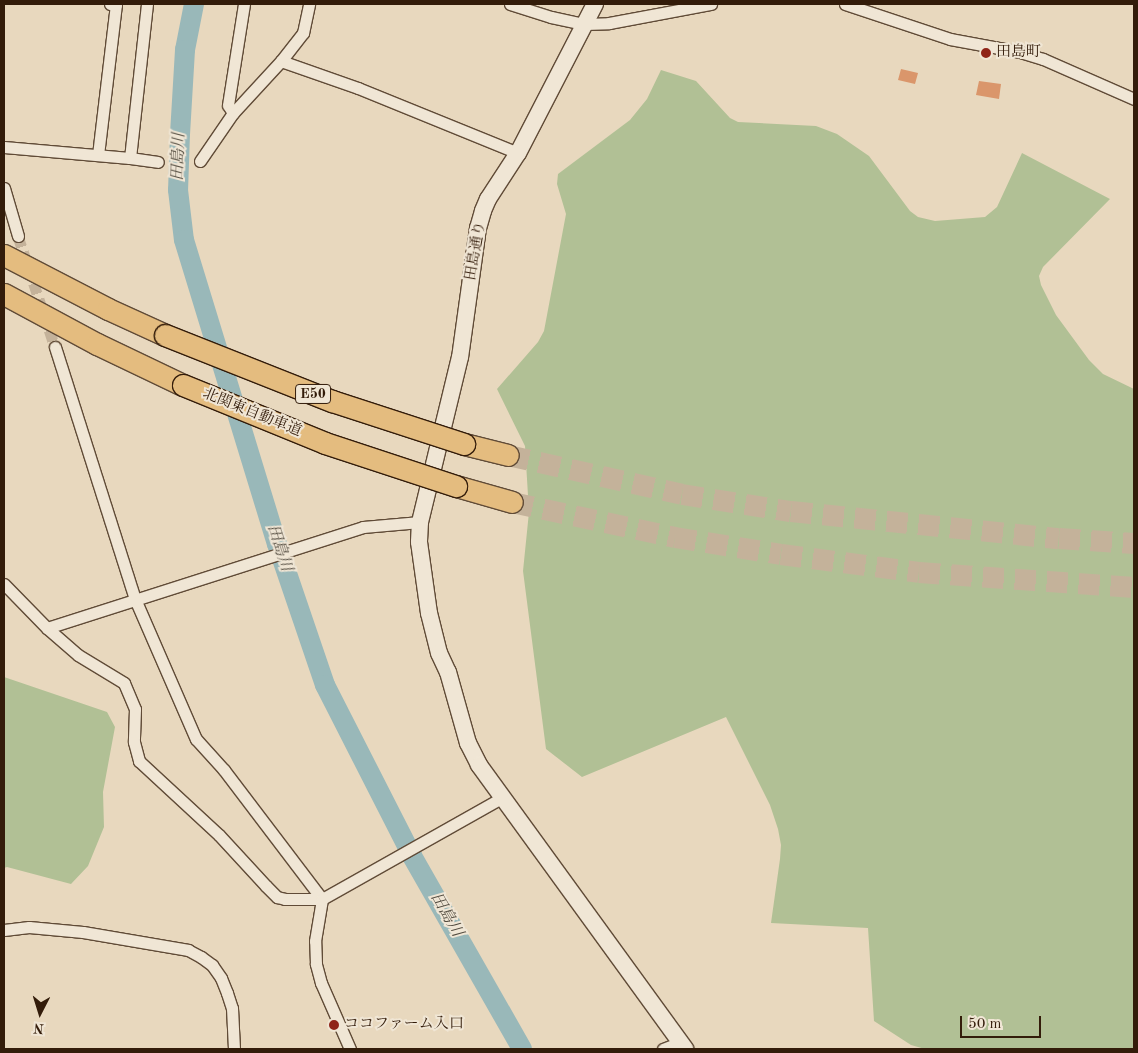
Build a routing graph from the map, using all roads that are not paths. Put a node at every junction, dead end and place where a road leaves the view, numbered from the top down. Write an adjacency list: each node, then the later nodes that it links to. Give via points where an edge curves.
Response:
1 (110, 4): 15 (street, via 116,5)
2 (147, 4): 16 (street)
3 (244, 4): 12 (street, via 228,105)
4 (309, 4): 10 (street, via 303,33)
5 (510, 4): 9 (street)
6 (595, 4): 9 (street, 田島通り)
7 (711, 4): 9 (street, via 616,22)
8 (845, 4): 11 (street, via 950,39 1043,59)
9 (585, 24): 14 (street, 田島通り)
10 (281, 61): 12 (street); 14 (street, via 358,88)
11 (1134, 99)
12 (233, 113): 17 (street)
13 (4, 146): 15 (street)
14 (518, 153): 26 (street, 田島通り, via 488,199 478,228 460,357)
15 (98, 155): 16 (street)
16 (130, 158): 18 (street)
17 (200, 161)
18 (158, 162)
19 (4, 188): 20 (street)
20 (18, 236)
21 (4, 255): 24 (highway, E50, bridge, via 165,335 332,401)
22 (4, 294): 25 (highway, 北関東自動車道, bridge, via 183,385 326,442)
23 (55, 347): 28 (street)
24 (508, 455)
25 (512, 502)
26 (420, 522): 28 (street, via 363,527); 30 (street, 田島通り, via 422,563 439,653 448,672 468,744)
27 (4, 584): 29 (street)
28 (135, 599): 29 (street); 31 (street, via 196,739 224,770)
29 (47, 628): 31 (street, via 78,655 124,683 135,709 134,742 139,760 219,835 266,886 285,899)
30 (501, 798): 31 (street); 33 (street, 田島通り)
31 (322, 899): 35 (street, via 315,941 316,964)
32 (4, 930): 34 (street, via 28,927 84,932 188,950 212,965 221,978 232,1008)
33 (683, 1046): 36 (street)
34 (234, 1049)
35 (350, 1049)
36 (663, 1049)

